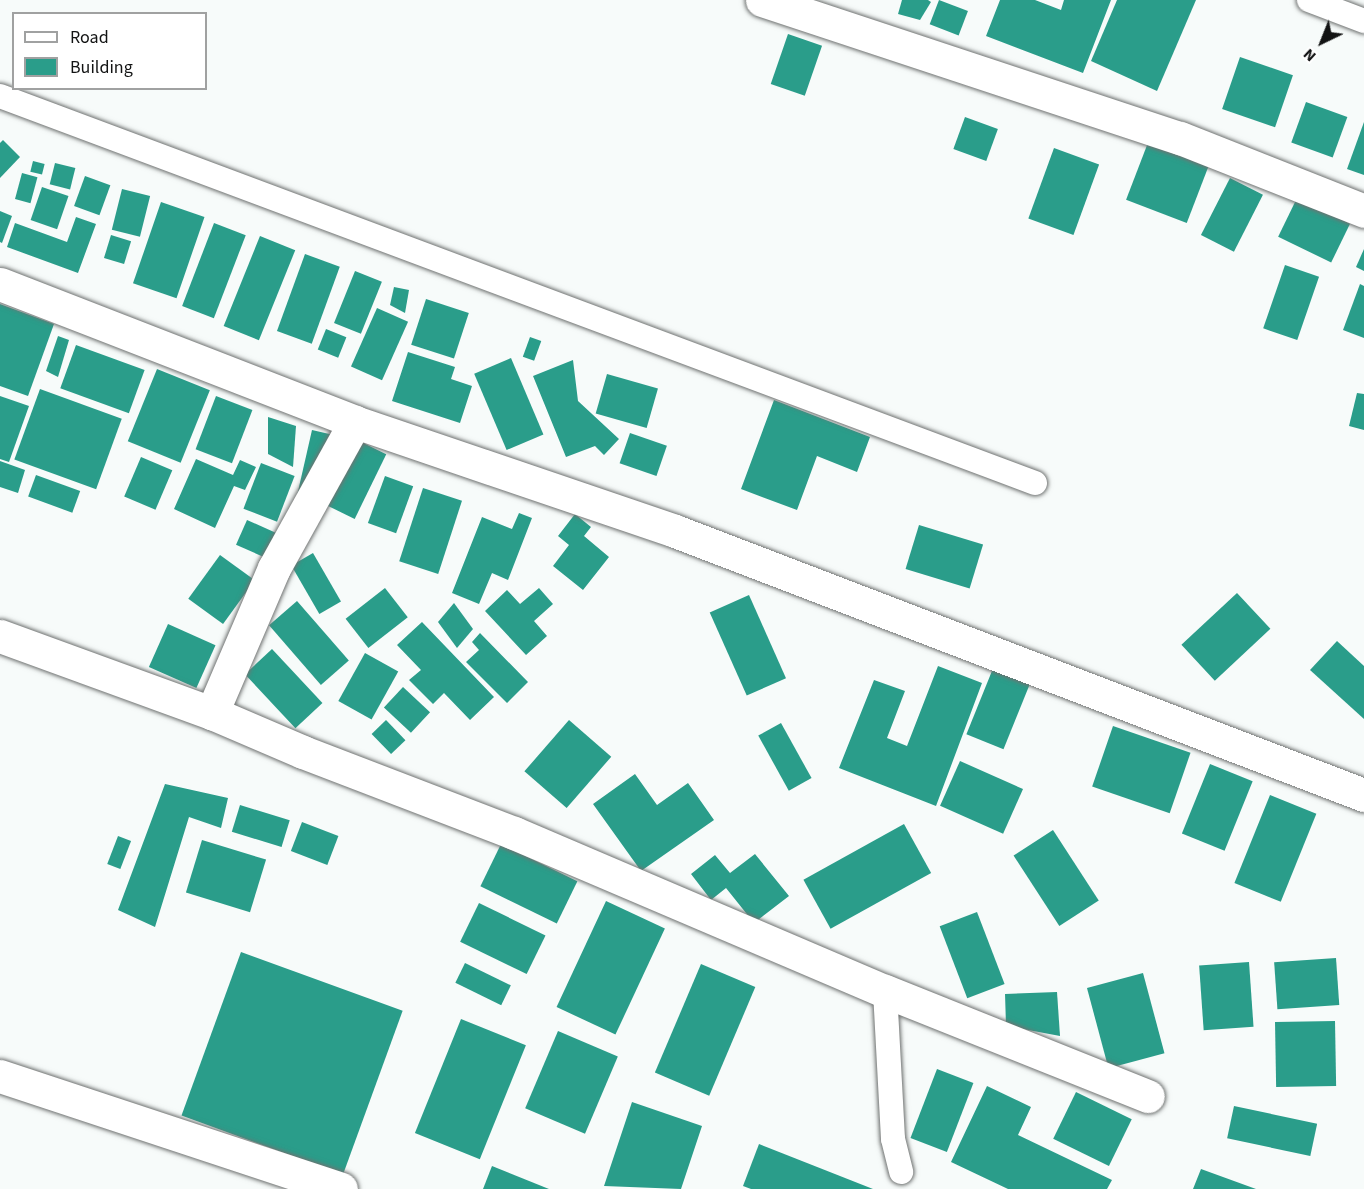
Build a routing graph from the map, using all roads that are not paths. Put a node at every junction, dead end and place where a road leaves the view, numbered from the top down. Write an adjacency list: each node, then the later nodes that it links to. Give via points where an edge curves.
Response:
1 (762, 0): 5 (street, via 1180,138)
2 (1309, 0): 3 (lane)
3 (1364, 21)
4 (0, 96): 8 (lane)
5 (1364, 211)
6 (0, 284): 7 (street)
7 (355, 423): 10 (street, via 274,568); 11 (street, via 686,535)
8 (1035, 483)
9 (0, 636): 10 (street)
10 (212, 713): 12 (street, via 525,837 794,949)
11 (1364, 795)
12 (885, 992): 14 (street); 15 (lane, via 893,1139)
13 (0, 1076): 16 (street)
14 (1148, 1096)
15 (901, 1172)
16 (340, 1189)

